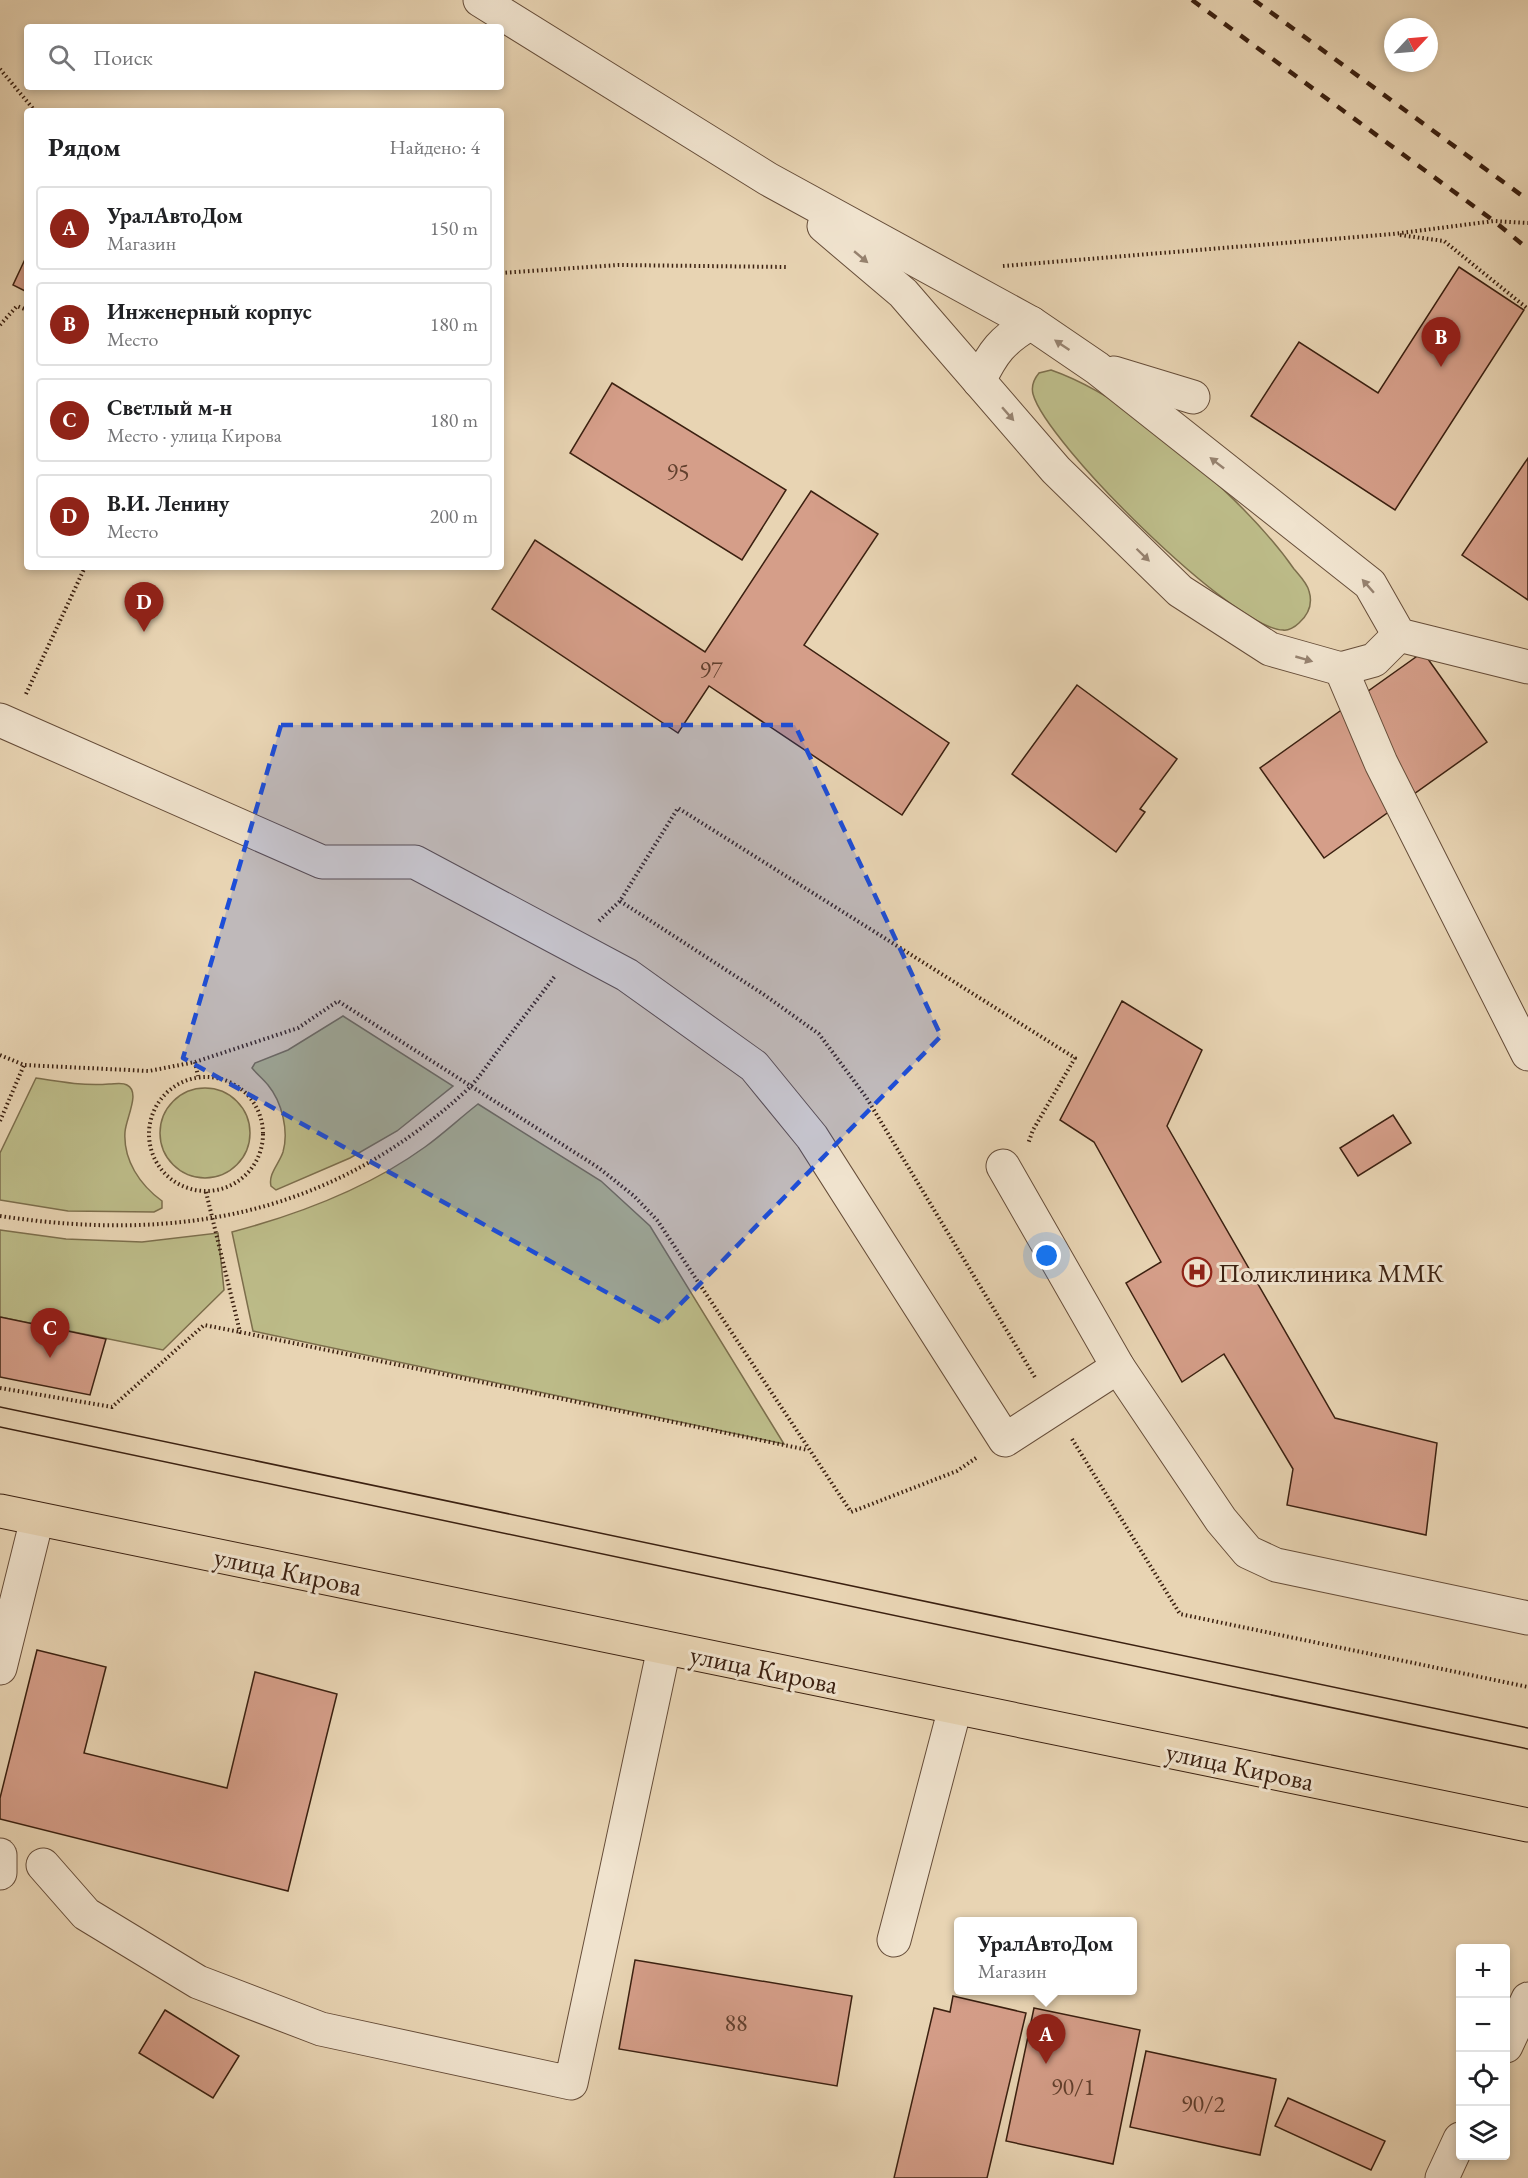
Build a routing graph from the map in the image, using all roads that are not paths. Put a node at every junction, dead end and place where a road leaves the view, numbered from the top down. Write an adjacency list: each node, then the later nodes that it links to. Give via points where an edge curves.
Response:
1 (480, 0): 2 (street)
2 (768, 178): 3 (street); 5 (street, one-way to 5, via 903,293)
3 (1031, 324): 4 (street, one-way to 3); 5 (street, via 1009,336 992,355)
4 (1097, 368): 6 (street); 7 (street, one-way to 4, via 1370,584)
5 (979, 381): 9 (street, one-way to 9, via 1056,470 1180,591 1270,649)
6 (1193, 397)
7 (1400, 635): 8 (street); 9 (street, via 1374,660)
8 (1528, 668)
9 (1341, 669): 11 (street, via 1381,763)
10 (6, 722): 13 (street, via 322,862 415,862 627,975 754,1066 812,1137 1005,1440)
11 (1528, 1054)
12 (1015, 1157): 13 (street)
13 (1118, 1367): 16 (street, via 1221,1520 1248,1552 1276,1565)
14 (0, 1511): 15 (main road, улица Кирова)
15 (37, 1519): 17 (main road, улица Кирова); 18 (street)
16 (1528, 1618)
17 (664, 1648): 19 (main road, улица Кирова); 22 (street, via 571,2083 321,2029 198,1982 86,1914)
18 (0, 1668)
19 (955, 1708): 20 (main road, улица Кирова); 24 (street)
20 (1528, 1825)
21 (0, 1856): 23 (street)
22 (42, 1865)
23 (0, 1873)
24 (894, 1940)
25 (1528, 2000): 26 (street)
26 (1510, 2038)
27 (1456, 2149): 28 (street)
28 (1442, 2178)

